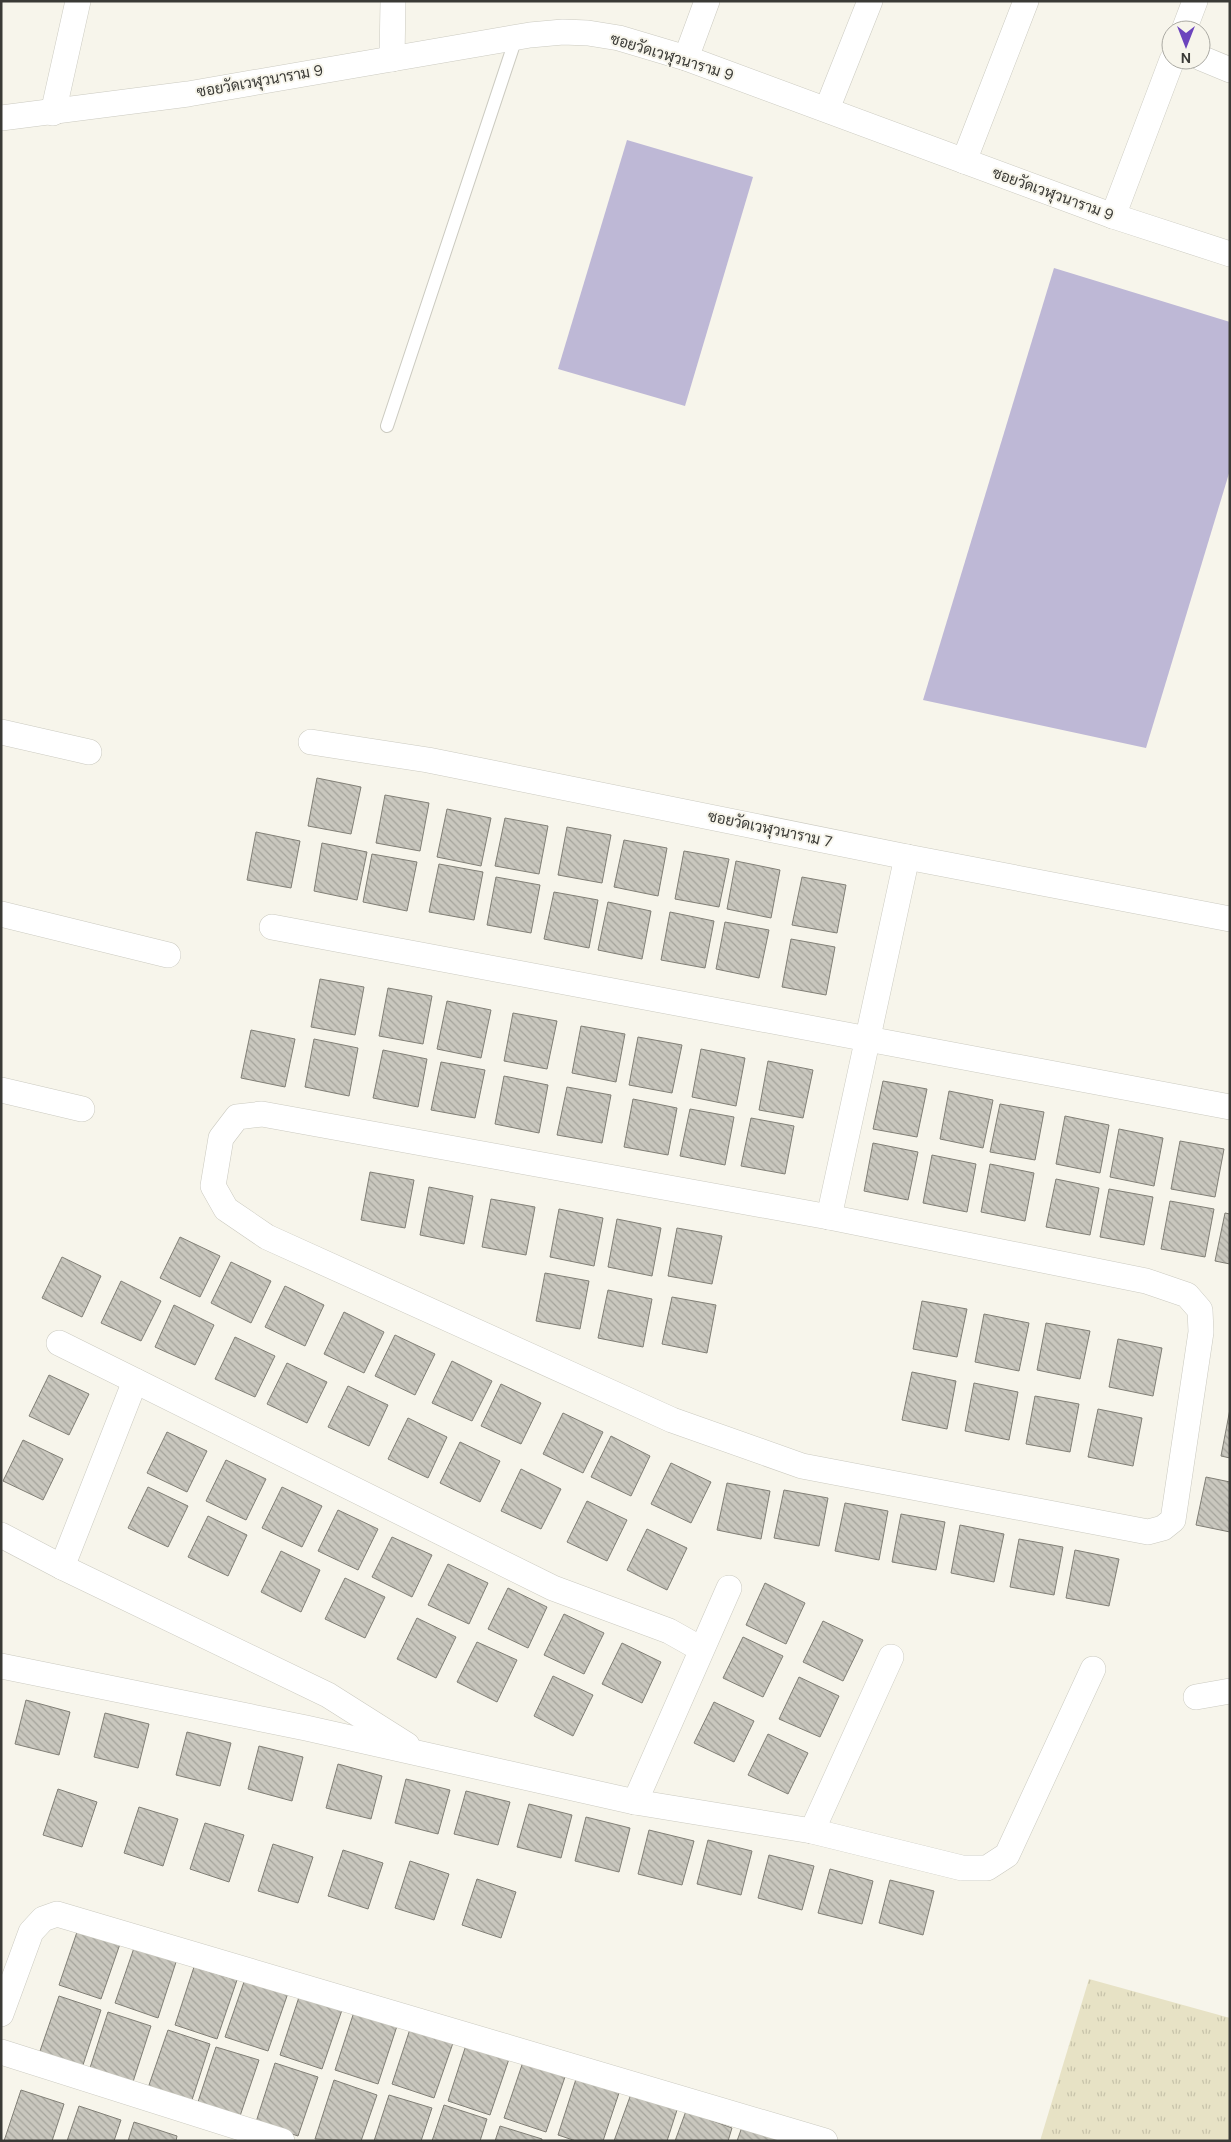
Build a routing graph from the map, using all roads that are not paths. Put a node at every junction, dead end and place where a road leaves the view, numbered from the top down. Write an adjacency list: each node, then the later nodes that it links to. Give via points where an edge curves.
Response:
1 (78, 1): 15 (street)
2 (393, 1): 10 (street)
3 (707, 1): 9 (street)
4 (870, 1): 14 (street)
5 (1026, 1): 17 (street)
6 (1195, 1): 7 (street)
7 (1188, 20)
8 (516, 38): 9 (street, ซอยวัดเวฬุวนาราม 9, via 563,32 588,33 619,38); 10 (street, ซอยวัดเวฬุวนาราม 9); 20 (lane)
9 (686, 58): 14 (street, ซอยวัดเวฬุวนาราม 9)
10 (392, 59): 15 (street, ซอยวัดเวฬุวนาราม 9)
11 (1211, 62): 13 (street)
12 (1168, 70): 18 (street)
13 (1230, 70)
14 (827, 109): 17 (street, ซอยวัดเวฬุวนาราม 9)
15 (53, 113): 16 (street, ซอยวัดเวฬุวนาราม 9)
16 (1, 118)
17 (964, 161): 18 (street, ซอยวัดเวฬุวนาราม 9)
18 (1113, 216): 19 (street, ซอยวัดเวฬุวนาราม 9)
19 (1230, 254)
20 (387, 426)
21 (1, 732): 23 (street)
22 (310, 742): 24 (street, ซอยวัดเวฬุวนาราม 7, via 428,760)
23 (88, 752)
24 (907, 857): 26 (street, ซอยวัดเวฬุวนาราม 7); 29 (street)
25 (1, 914): 28 (street)
26 (1230, 919)
27 (272, 927): 29 (street)
28 (168, 955)
29 (868, 1038): 31 (street); 33 (street)
30 (1, 1090): 32 (street)
31 (1230, 1107)
32 (82, 1109)
33 (829, 1217): 33 (street, via 262,1114 237,1117 222,1138 213,1186 226,1209 267,1237 672,1420 746,1447 802,1466 1148,1532 1163,1528 1173,1520 1202,1332 1200,1310 1187,1294 1146,1281)
34 (59, 1344): 35 (street)
35 (135, 1381): 37 (street); 39 (street, via 553,1588 669,1631)
36 (1, 1535): 37 (street)
37 (62, 1567): 45 (street, via 328,1695)
38 (729, 1588): 39 (street)
39 (701, 1649): 46 (street)
40 (891, 1657): 47 (street)
41 (1, 1666): 45 (street)
42 (1094, 1669): 47 (street, via 1007,1854 987,1868 962,1868)
43 (1228, 1684): 44 (street)
44 (1196, 1697)
45 (423, 1755): 46 (street)
46 (635, 1802): 47 (street)
47 (812, 1831)
48 (1, 2014): 51 (street, via 31,1932 43,1919 57,1914)
49 (1, 2052): 50 (street)
50 (282, 2141)
51 (825, 2141)

